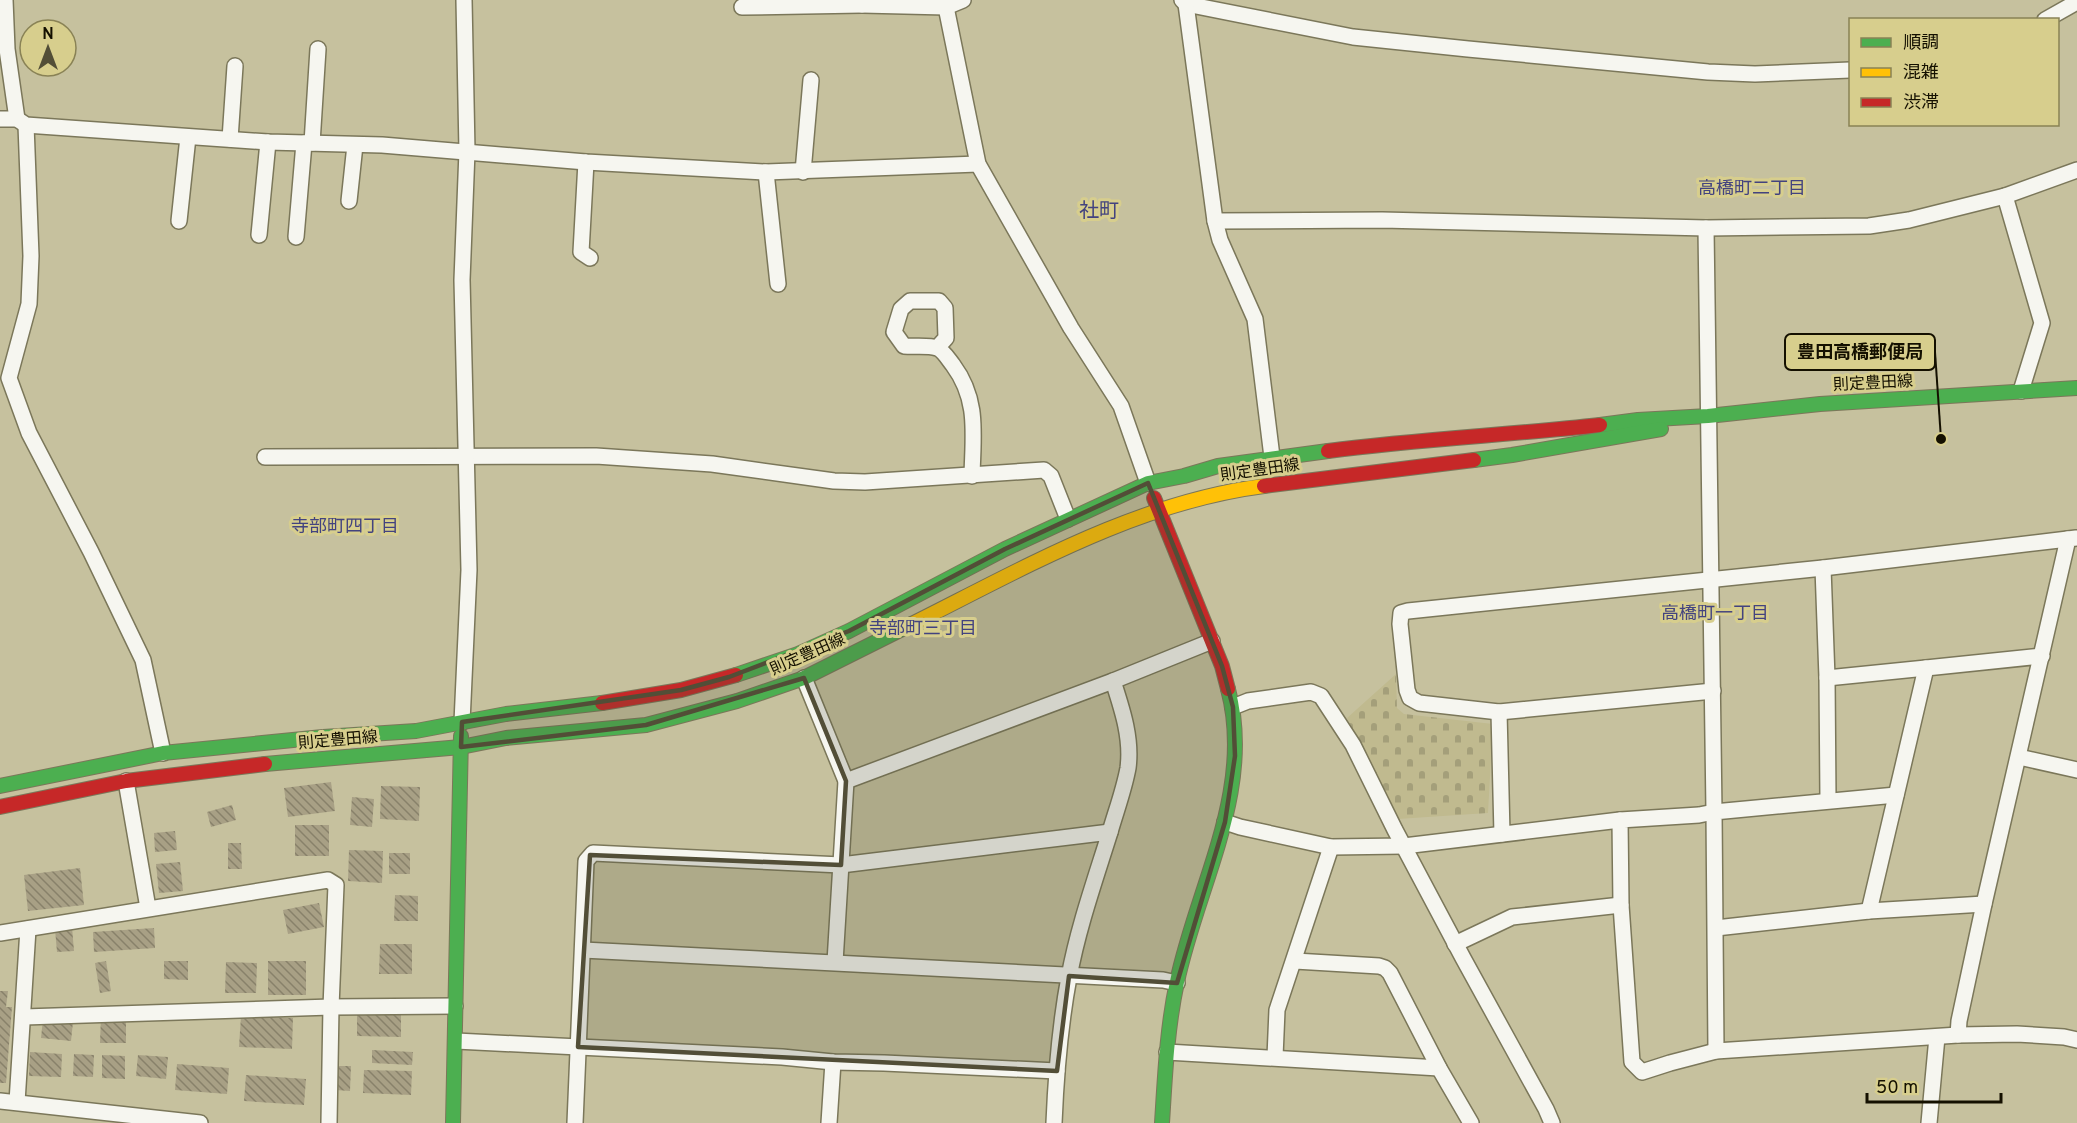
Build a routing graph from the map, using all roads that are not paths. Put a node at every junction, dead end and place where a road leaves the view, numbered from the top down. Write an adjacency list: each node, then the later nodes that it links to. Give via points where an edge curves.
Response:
1 (5, 0): 15 (street, via 7,49)
2 (464, 0): 21 (street)
3 (963, 0): 8 (street)
4 (1184, 2): 12 (street, via 1353,37 1468,49 1708,72); 30 (street)
5 (2077, 2): 9 (street)
6 (862, 3): 7 (street); 8 (street)
7 (742, 7)
8 (946, 7): 23 (street)
9 (2049, 18)
10 (318, 49): 19 (street)
11 (235, 66): 17 (street)
12 (1849, 70)
13 (811, 80): 26 (street)
14 (0, 119): 15 (street)
15 (22, 122): 16 (street); 61 (street, via 31,256 29,304 9,378 29,433 143,660)
16 (188, 137): 17 (street); 29 (street)
17 (230, 139): 18 (street)
18 (268, 142): 19 (street); 32 (street)
19 (308, 143): 20 (street); 33 (street)
20 (355, 145): 21 (street); 28 (street)
21 (467, 151): 22 (street); 40 (street, via 462,280)
22 (586, 162): 25 (street); 34 (street, via 581,252)
23 (978, 164): 26 (street); 44 (street, via 1071,328 1121,406)
24 (2077, 170): 27 (street)
25 (766, 172): 26 (street); 35 (street)
26 (803, 172)
27 (2005, 196): 31 (street, via 1869,226); 38 (street, via 2042,323)
28 (349, 201)
29 (179, 221)
30 (1215, 221): 31 (street, via 1394,220); 42 (street, via 1255,319)
31 (1706, 228): 39 (street)
32 (259, 235)
33 (296, 237)
34 (590, 258)
35 (778, 284)
36 (937, 348): 43 (street, via 962,377 971,399)
37 (2077, 388): 38 (main road, 則定豊田線)
38 (2021, 392): 39 (main road, 則定豊田線, via 1820,404)
39 (1708, 416): 42 (main road, 則定豊田線); 45 (main road, 則定豊田線, via 1614,438 1231,490); 49 (street)
40 (466, 455): 41 (street); 43 (street, via 596,456 712,464 834,481); 59 (street, via 469,570)
41 (265, 457)
42 (1272, 457): 44 (main road, 則定豊田線)
43 (972, 476): 46 (street, via 1044,470 1051,476)
44 (1148, 483): 45 (main road); 46 (main road, 則定豊田線)
45 (1158, 509): 50 (main road); 53 (main road, 則定豊田線, via 1054,553)
46 (1068, 519): 59 (main road, 則定豊田線, via 798,654 681,690)
47 (2073, 539): 48 (street); 51 (street)
48 (1824, 568): 49 (street); 54 (street)
49 (1712, 580): 56 (street); 58 (street, via 1401,613 1410,698 1419,704)
50 (1212, 641): 55 (street); 57 (main road)
51 (2042, 656): 52 (street); 62 (street)
52 (1926, 668): 54 (street); 67 (street)
53 (804, 678): 60 (main road, 則定豊田線, via 646,725 506,738); 65 (street)
54 (1827, 678): 68 (street)
55 (1113, 681): 65 (street); 73 (street, via 1129,750)
56 (1713, 691): 58 (street); 70 (street)
57 (1233, 707): 72 (main road, via 1234,777); 75 (street, via 1248,701 1301,694 1321,696 1353,745)
58 (1499, 712): 74 (street)
59 (462, 722): 60 (main road); 61 (main road, 則定豊田線, via 416,730)
60 (461, 747): 64 (main road, 則定豊田線); 91 (main road)
61 (163, 753): 66 (main road, 則定豊田線)
62 (2019, 757): 63 (street); 78 (street)
63 (2077, 770)
64 (126, 781): 69 (main road, 則定豊田線); 80 (street)
65 (846, 781): 77 (street)
66 (0, 786)
67 (1896, 795): 68 (street); 81 (street)
68 (1828, 800): 70 (street)
69 (0, 807)
70 (1714, 812): 71 (street); 82 (street)
71 (1620, 820): 74 (street); 79 (street)
72 (1225, 822): 76 (street); 90 (main road)
73 (1110, 832): 77 (street); 89 (street)
74 (1502, 834): 75 (street)
75 (1404, 846): 76 (street); 85 (street)
76 (1331, 847): 87 (street)
77 (841, 865): 86 (street, via 593,853 586,861); 88 (street)
78 (1984, 904): 81 (street); 94 (street)
79 (1621, 905): 85 (street, via 1512,917); 99 (street, via 1632,1062 1642,1072)
80 (148, 908): 83 (street); 92 (street, via 333,882 336,885)
81 (1869, 911): 82 (street)
82 (1716, 928): 99 (street)
83 (28, 929): 84 (street); 93 (street)
84 (0, 933)
85 (1455, 944): 116 (street)
86 (583, 950): 88 (street); 98 (street)
87 (1295, 960): 101 (street, via 1277,1010); 103 (street, via 1385,968)
88 (835, 962): 89 (street)
89 (1069, 976): 90 (street); 104 (street)
90 (1177, 983): 100 (main road)
91 (455, 1006): 92 (street); 97 (main road)
92 (331, 1007): 93 (street); 109 (street)
93 (24, 1017): 106 (street)
94 (1958, 1035): 95 (street); 96 (street, via 2017,1034)
95 (1937, 1037): 99 (street); 117 (street)
96 (2077, 1040)
97 (456, 1041): 98 (street); 110 (main road)
98 (578, 1047): 102 (street); 111 (street)
99 (1716, 1051)
100 (1167, 1052): 101 (street); 114 (main road)
101 (1275, 1057): 103 (street)
102 (833, 1062): 104 (street); 112 (street)
103 (1439, 1068): 115 (street)
104 (1056, 1071): 113 (street)
105 (0, 1101): 106 (street)
106 (17, 1102): 107 (street)
107 (130, 1119): 108 (street)
108 (200, 1123)
109 (329, 1123)
110 (453, 1123)
111 (575, 1123)
112 (829, 1123)
113 (1054, 1123)
114 (1162, 1123)
115 (1471, 1123)
116 (1552, 1123)
117 (1929, 1123)

